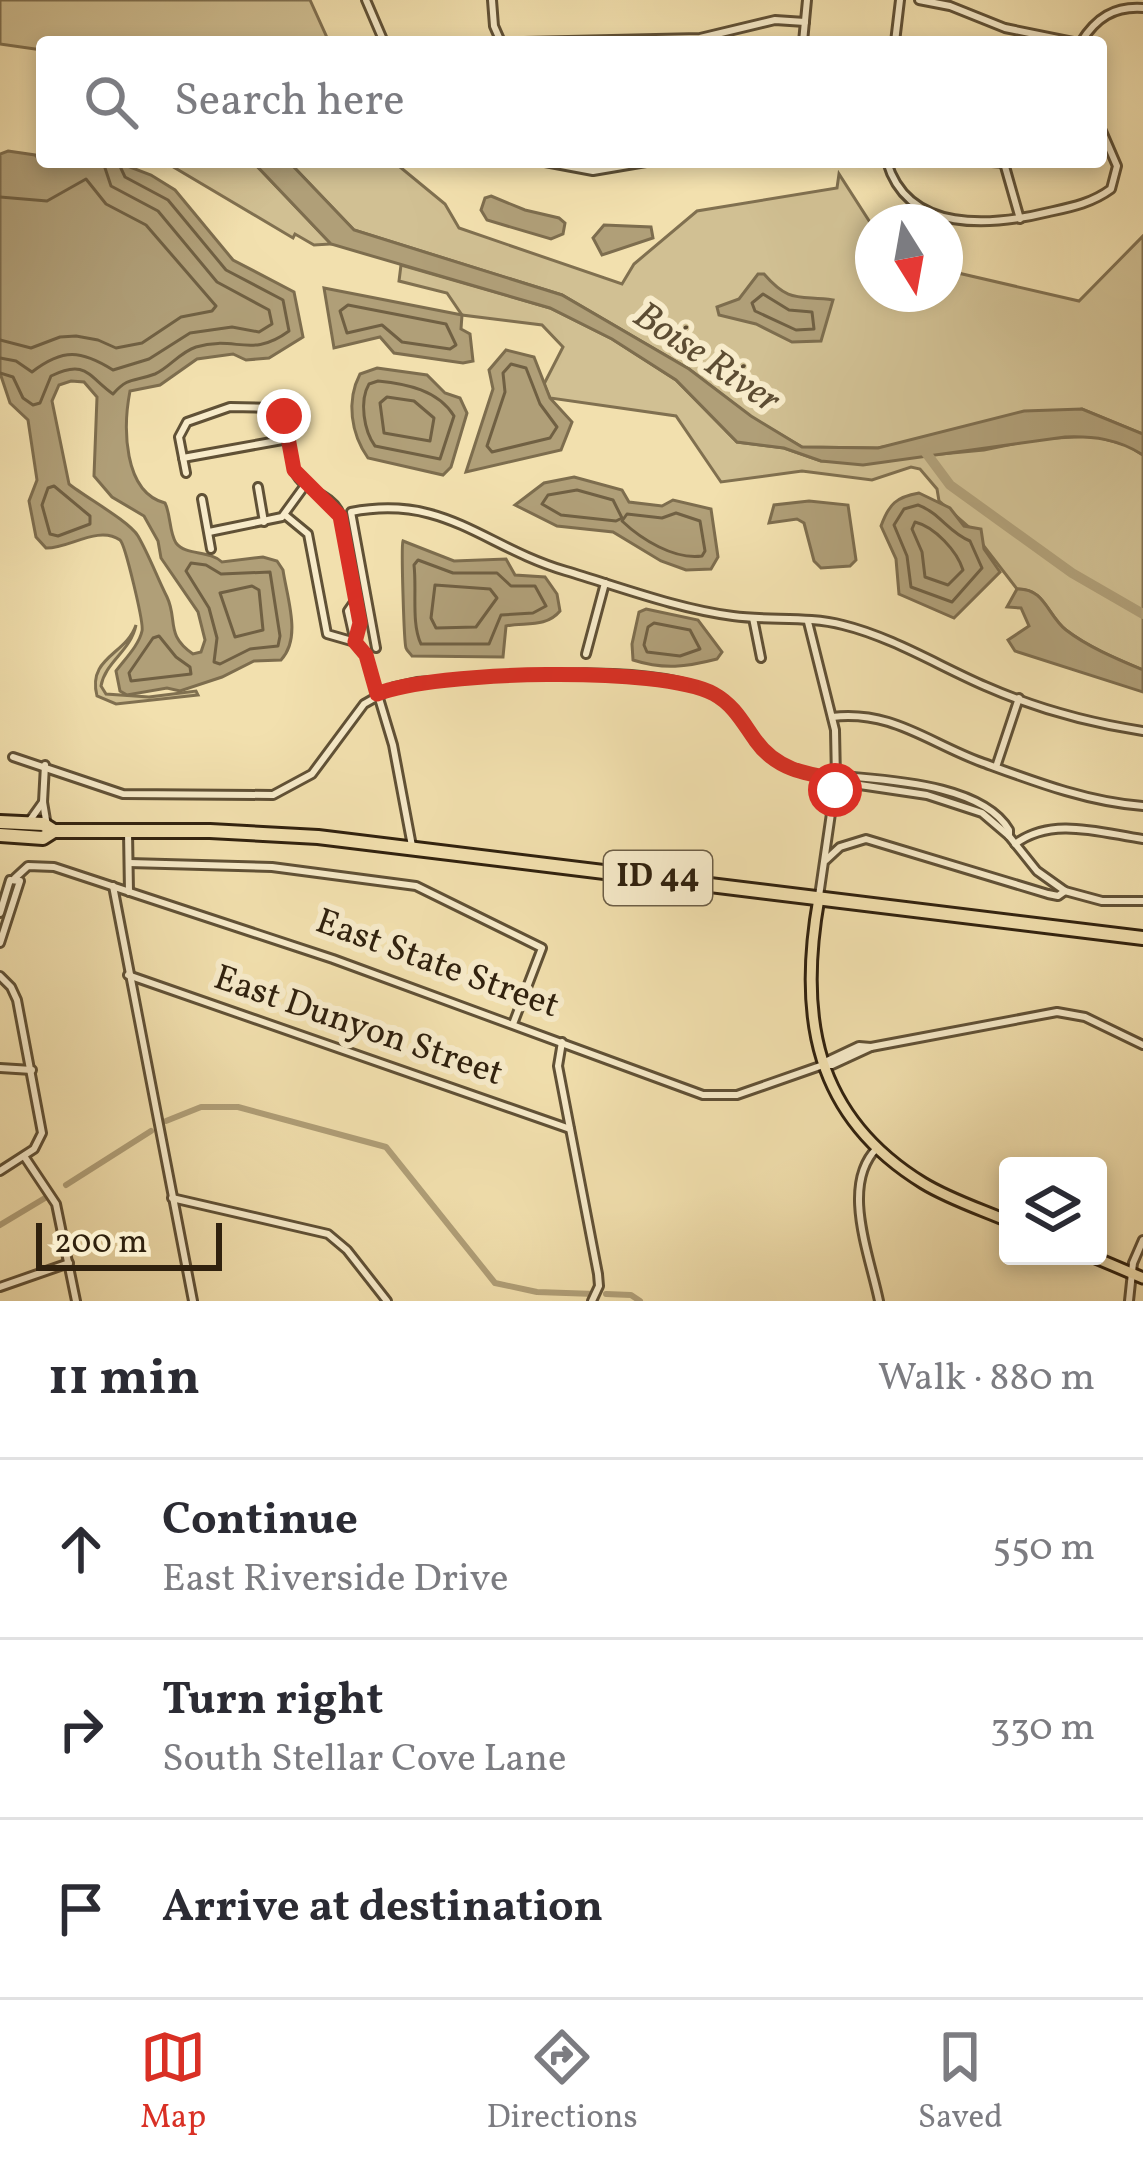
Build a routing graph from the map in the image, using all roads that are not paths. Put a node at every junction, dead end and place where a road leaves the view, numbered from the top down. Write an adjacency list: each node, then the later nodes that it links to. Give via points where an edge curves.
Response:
1 (366, 0): 8 (street)
2 (492, 0): 9 (street)
3 (807, 0): 7 (street)
4 (899, 0): 12 (street)
5 (919, 0): 13 (street)
6 (1143, 8): 14 (street, via 1102,16)
7 (805, 22): 10 (street, via 775,20); 11 (street)
8 (382, 36)
9 (498, 36)
10 (708, 36)
11 (804, 36)
12 (896, 36)
13 (1046, 36)
14 (1083, 36)
15 (1107, 143): 20 (street, via 1117,166 1111,189 1093,202)
16 (577, 168): 17 (street)
17 (611, 168)
18 (890, 168): 20 (street, via 906,196 930,213 958,221)
19 (1006, 168): 20 (street)
20 (1020, 219)
21 (288, 439): 22 (street); 22 (street, via 277,408 220,409 181,427); 24 (street)
22 (183, 458): 23 (street)
23 (186, 473)
24 (306, 484): 27 (street); 34 (street, via 340,516)
25 (257, 487): 28 (street)
26 (202, 500): 29 (street)
27 (285, 515): 28 (street); 34 (street, via 308,534 327,634)
28 (264, 522): 29 (street)
29 (209, 532): 30 (street)
30 (211, 549)
31 (605, 583): 32 (street); 35 (street, via 521,556 434,512 351,512); 36 (street)
32 (753, 618): 33 (street); 37 (street)
33 (808, 622): 39 (street, via 841,624); 40 (street)
34 (355, 642): 38 (street)
35 (376, 648)
36 (586, 654)
37 (761, 658)
38 (377, 694): 43 (street, via 312,774 273,794 123,794); 45 (street, via 417,682 595,673 684,684 732,707 780,764); 55 (street)
39 (1019, 698): 41 (street); 44 (street)
40 (832, 717): 44 (street, via 875,716); 45 (street)
41 (1143, 731)
42 (13, 757): 43 (street)
43 (45, 765): 46 (street)
44 (996, 766): 47 (street, via 1077,795)
45 (836, 779): 54 (street, via 917,784 979,803 1004,820); 56 (street)
46 (43, 802): 49 (street); 50 (street)
47 (1143, 806)
48 (0, 822): 49 (highway, ID 44)
49 (27, 824): 50 (highway, ID 44)
50 (50, 829): 51 (highway, ID 44); 52 (highway, ID 44, via 43,838)
51 (128, 832): 55 (highway, ID 44, via 280,835); 57 (street)
52 (0, 835)
53 (1143, 839): 54 (street, via 1050,828)
54 (1015, 844): 60 (street)
55 (413, 849): 62 (highway, ID 44)
56 (824, 862): 60 (street, via 866,839 1048,894); 62 (street)
57 (129, 863): 61 (street); 69 (street, via 255,866 416,886 542,948)
58 (15, 878): 59 (street, East State Street, via 28,866 54,867); 64 (street); 66 (street)
59 (113, 886): 61 (street, East State Street); 67 (street)
60 (1065, 891): 63 (street)
61 (129, 892): 69 (street, East State Street)
62 (819, 898): 65 (highway, ID 44); 72 (main road, via 809,996)
63 (1143, 901)
64 (0, 913)
65 (1143, 938)
66 (0, 943)
67 (128, 975): 75 (street, East Dunyon Street); 79 (street)
68 (0, 976): 74 (street, via 15,993)
69 (513, 1024): 70 (street, East State Street)
70 (562, 1042): 72 (street, East State Street, via 715,1096); 75 (street, via 558,1066)
71 (1143, 1045): 72 (street, East State Street, via 1057,1012 872,1047)
72 (823, 1065): 76 (main road, via 850,1118)
73 (0, 1068): 74 (street)
74 (32, 1070): 77 (street, via 42,1132)
75 (570, 1130): 86 (street, via 598,1274)
76 (877, 1148): 80 (main road, via 922,1183); 90 (street, via 858,1185)
77 (25, 1156): 78 (street); 83 (street, via 56,1204)
78 (0, 1171)
79 (172, 1198): 88 (street); 89 (street, via 328,1234)
80 (999, 1217)
81 (1143, 1240): 84 (street)
82 (1107, 1263): 84 (main road)
83 (69, 1264): 85 (street); 87 (street)
84 (1138, 1276): 91 (street)
85 (0, 1287)
86 (593, 1299)
87 (76, 1301)
88 (193, 1301)
89 (387, 1301)
90 (879, 1301)
91 (1129, 1301)

